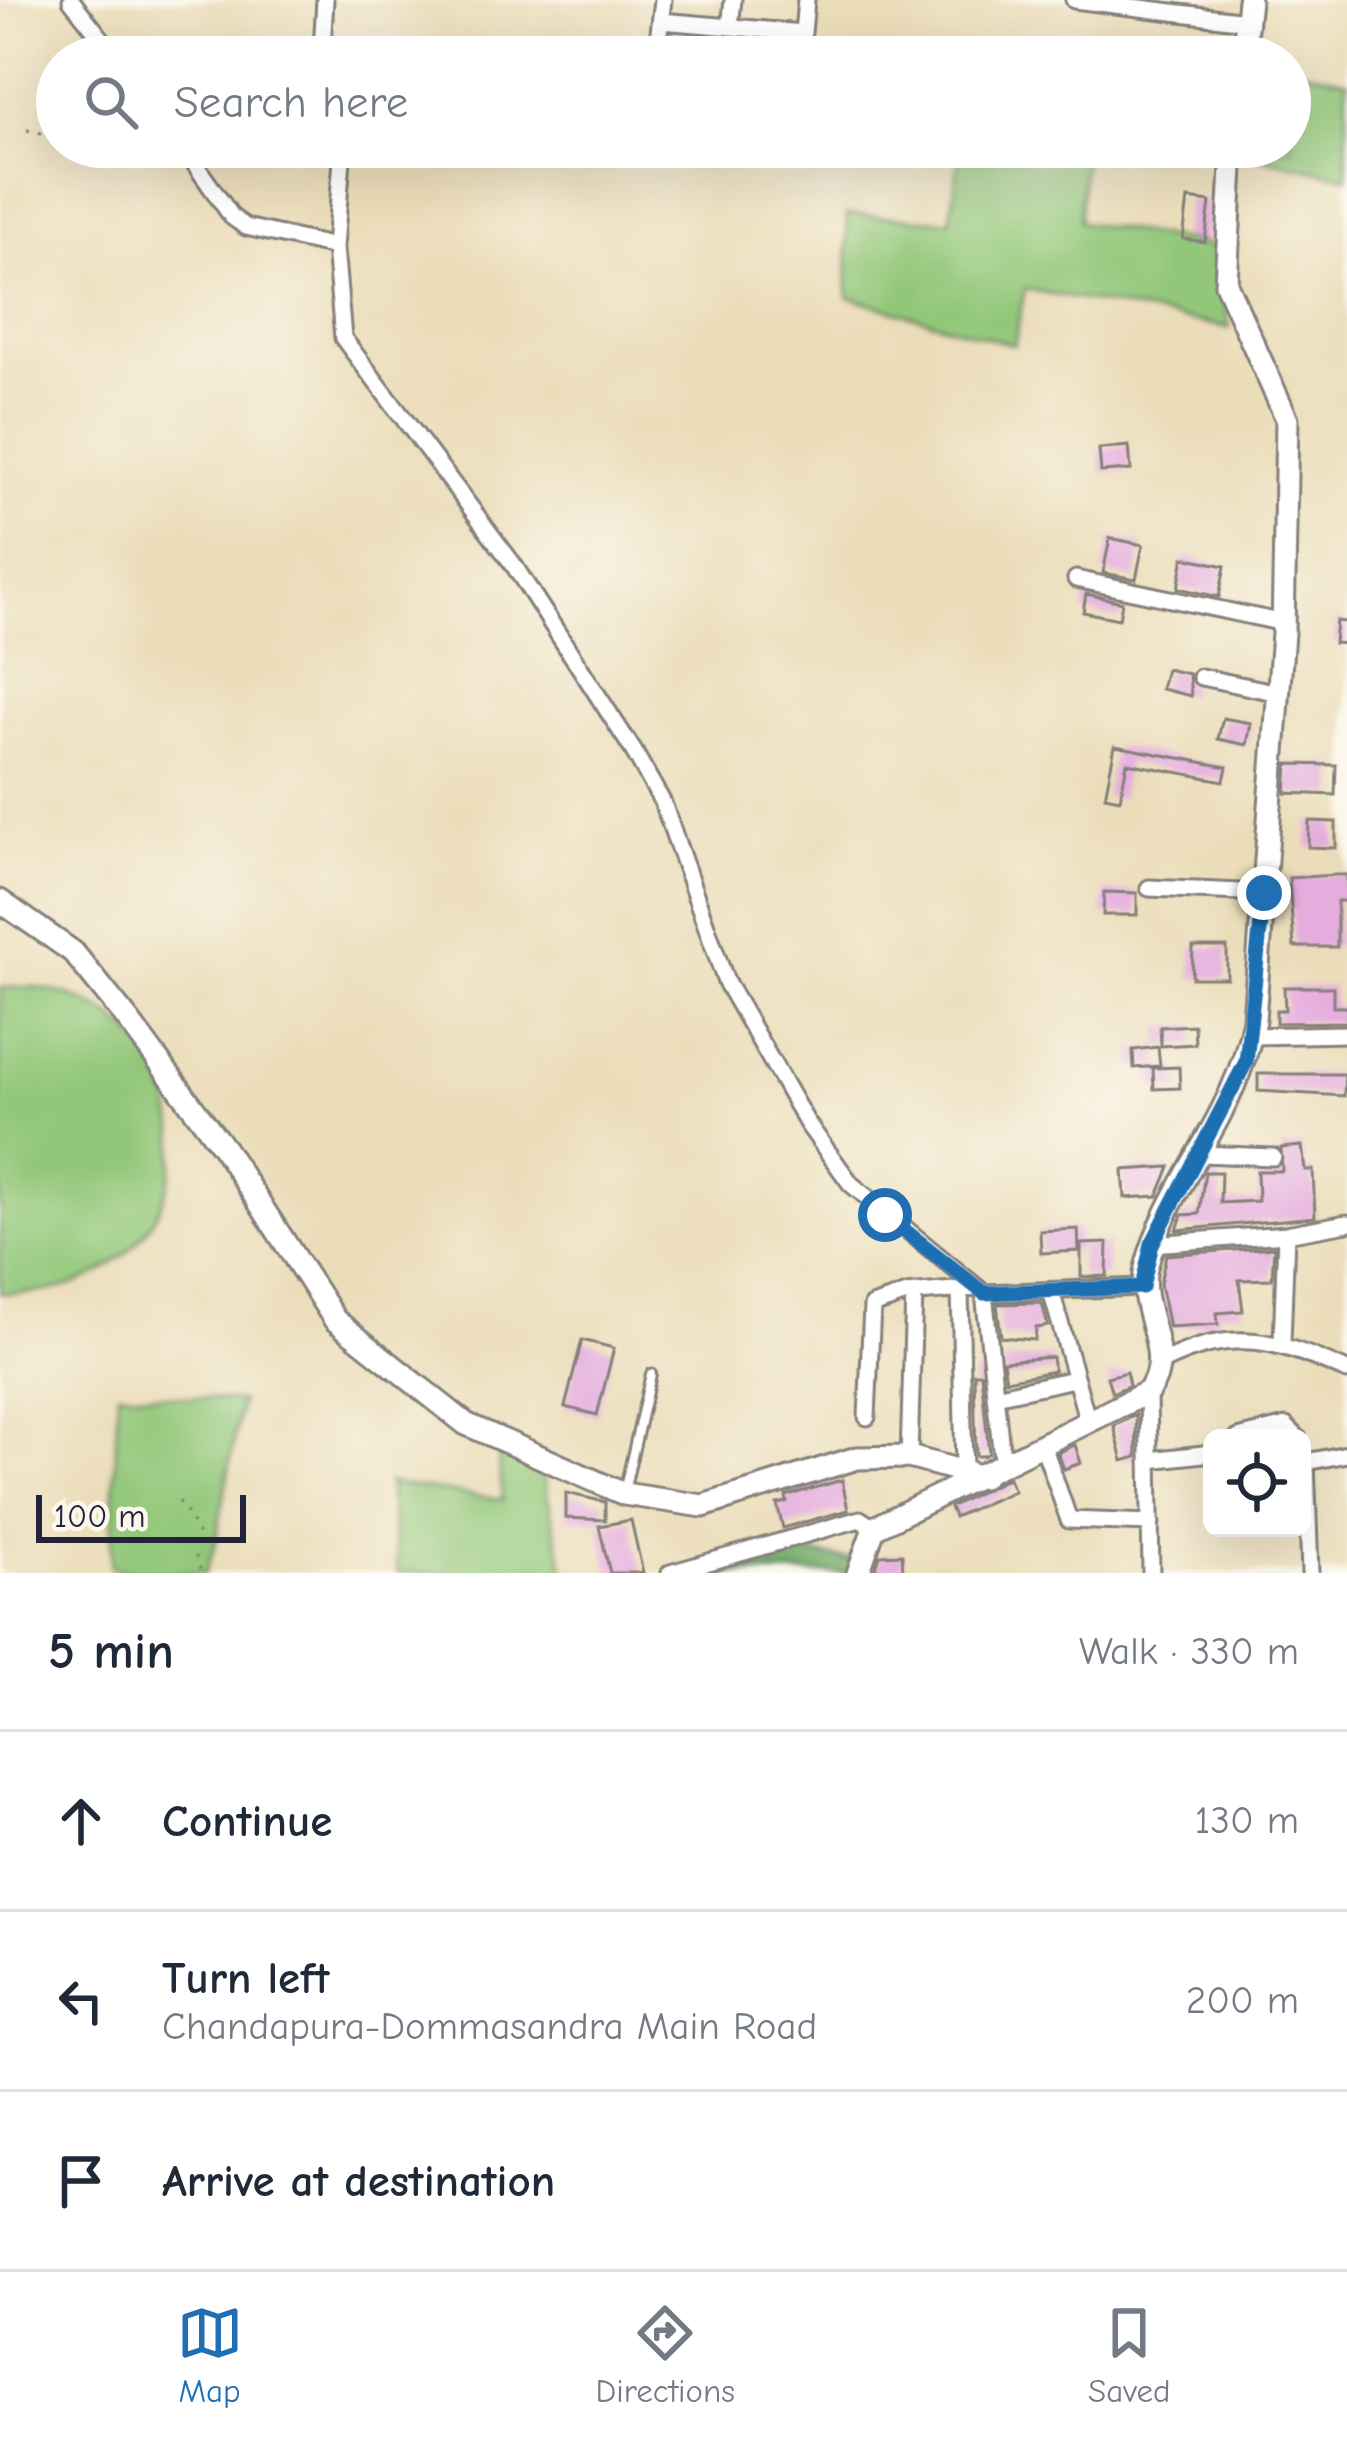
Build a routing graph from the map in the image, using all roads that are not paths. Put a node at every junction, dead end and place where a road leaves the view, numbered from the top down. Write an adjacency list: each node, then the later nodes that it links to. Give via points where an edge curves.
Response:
1 (71, 0): 10 (street)
2 (326, 0): 11 (street)
3 (663, 0): 8 (street)
4 (733, 0): 9 (street)
5 (806, 0): 9 (street, via 803,33)
6 (1074, 0): 7 (street)
7 (1248, 11)
8 (661, 21): 9 (street); 12 (street)
9 (730, 27)
10 (99, 36)
11 (323, 36)
12 (659, 36)
13 (197, 168): 16 (street, via 246,227)
14 (341, 168): 16 (street)
15 (1232, 168): 18 (main road, via 1226,284 1287,419)
16 (335, 248): 32 (street, via 343,338 513,564 664,803 726,982 795,1104 851,1184)
17 (1076, 579): 18 (street)
18 (1284, 623): 20 (main road)
19 (1201, 676): 20 (street)
20 (1279, 693): 22 (main road)
21 (1149, 888): 22 (street)
22 (1264, 893): 25 (main road)
23 (0, 902): 51 (main road, via 73,952 128,1020 225,1150 335,1321 466,1424)
24 (1347, 1034): 25 (street)
25 (1251, 1036): 26 (main road)
26 (1202, 1154): 27 (street); 30 (main road)
27 (1273, 1157)
28 (1347, 1222): 29 (street)
29 (1286, 1234): 30 (street); 35 (street)
30 (1152, 1244): 31 (main road)
31 (1142, 1287): 33 (street); 36 (main road)
32 (974, 1290): 33 (street); 34 (street); 41 (street); 50 (street)
33 (1051, 1291): 39 (street)
34 (914, 1293): 42 (street, via 881,1300 868,1315); 48 (street)
35 (1282, 1343): 36 (street, via 1204,1343); 37 (street)
36 (1162, 1362): 40 (main road)
37 (1347, 1371)
38 (651, 1374): 51 (lane)
39 (1074, 1379): 41 (street); 43 (street)
40 (1148, 1392): 43 (main road); 49 (street)
41 (995, 1396): 50 (street)
42 (867, 1418)
43 (1088, 1422): 44 (main road)
44 (1044, 1448): 50 (main road); 52 (street, via 1069,1520)
45 (1203, 1454): 49 (street)
46 (1347, 1454): 47 (street)
47 (1311, 1455)
48 (909, 1457): 50 (main road); 51 (main road, via 857,1458 704,1506)
49 (1150, 1460): 52 (street)
50 (983, 1472): 53 (main road)
51 (625, 1494)
52 (1151, 1523): 57 (street)
53 (874, 1528): 55 (street, via 860,1520); 56 (main road)
54 (1308, 1537): 58 (street)
55 (670, 1573)
56 (859, 1573)
57 (1150, 1573)
58 (1310, 1573)

